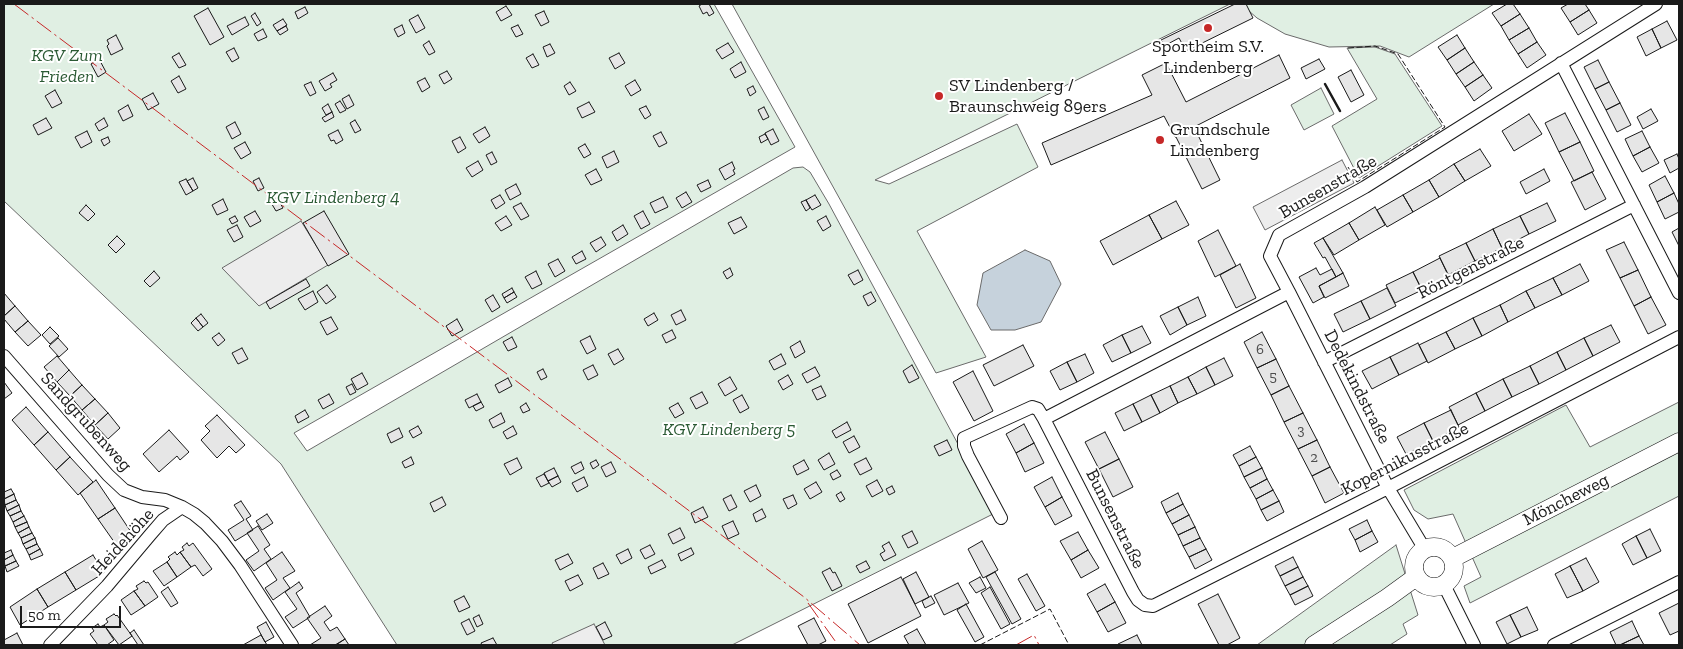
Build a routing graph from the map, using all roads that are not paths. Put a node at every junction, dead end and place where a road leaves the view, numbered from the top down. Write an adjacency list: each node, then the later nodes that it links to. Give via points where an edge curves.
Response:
1 (1656, 4): 2 (street, Bunsenstraße)
2 (1561, 63): 3 (street); 4 (street, Bunsenstraße, via 1365,187 1279,235 1270,256)
3 (1634, 205): 5 (street); 8 (street, Röntgenstraße)
4 (1289, 292): 8 (street, Dedekindstraße); 9 (street)
5 (1679, 293)
6 (1679, 337): 11 (street, Kopernikusstraße)
7 (4, 356): 12 (street, Sandgrubenweg, via 124,490)
8 (1324, 362): 11 (street, Dedekindstraße)
9 (1044, 419): 13 (street, via 1038,409 1032,407 964,438 968,456); 19 (street, Bunsenstraße, via 1132,592)
10 (1679, 442): 15 (main road, Möncheweg)
11 (1388, 488): 14 (street, Dedekindstraße); 19 (street, Kopernikusstraße, via 1161,603)
12 (182, 507): 21 (street, Heidehöhe, via 163,520 107,586); 22 (street, Sandgrubenweg, via 200,519 222,541)
13 (1002, 518)
14 (1424, 548): 15 (main road, via 1440,547); 16 (main road, via 1415,558)
15 (1453, 558): 18 (main road, via 1454,573)
16 (1416, 577): 18 (main road, via 1429,587); 23 (main road)
17 (1679, 582): 20 (street)
18 (1444, 585): 24 (street)
19 (1145, 605)
20 (1578, 640): 25 (street)
21 (50, 645)
22 (292, 645)
23 (1314, 645)
24 (1474, 645)
25 (1554, 645)

